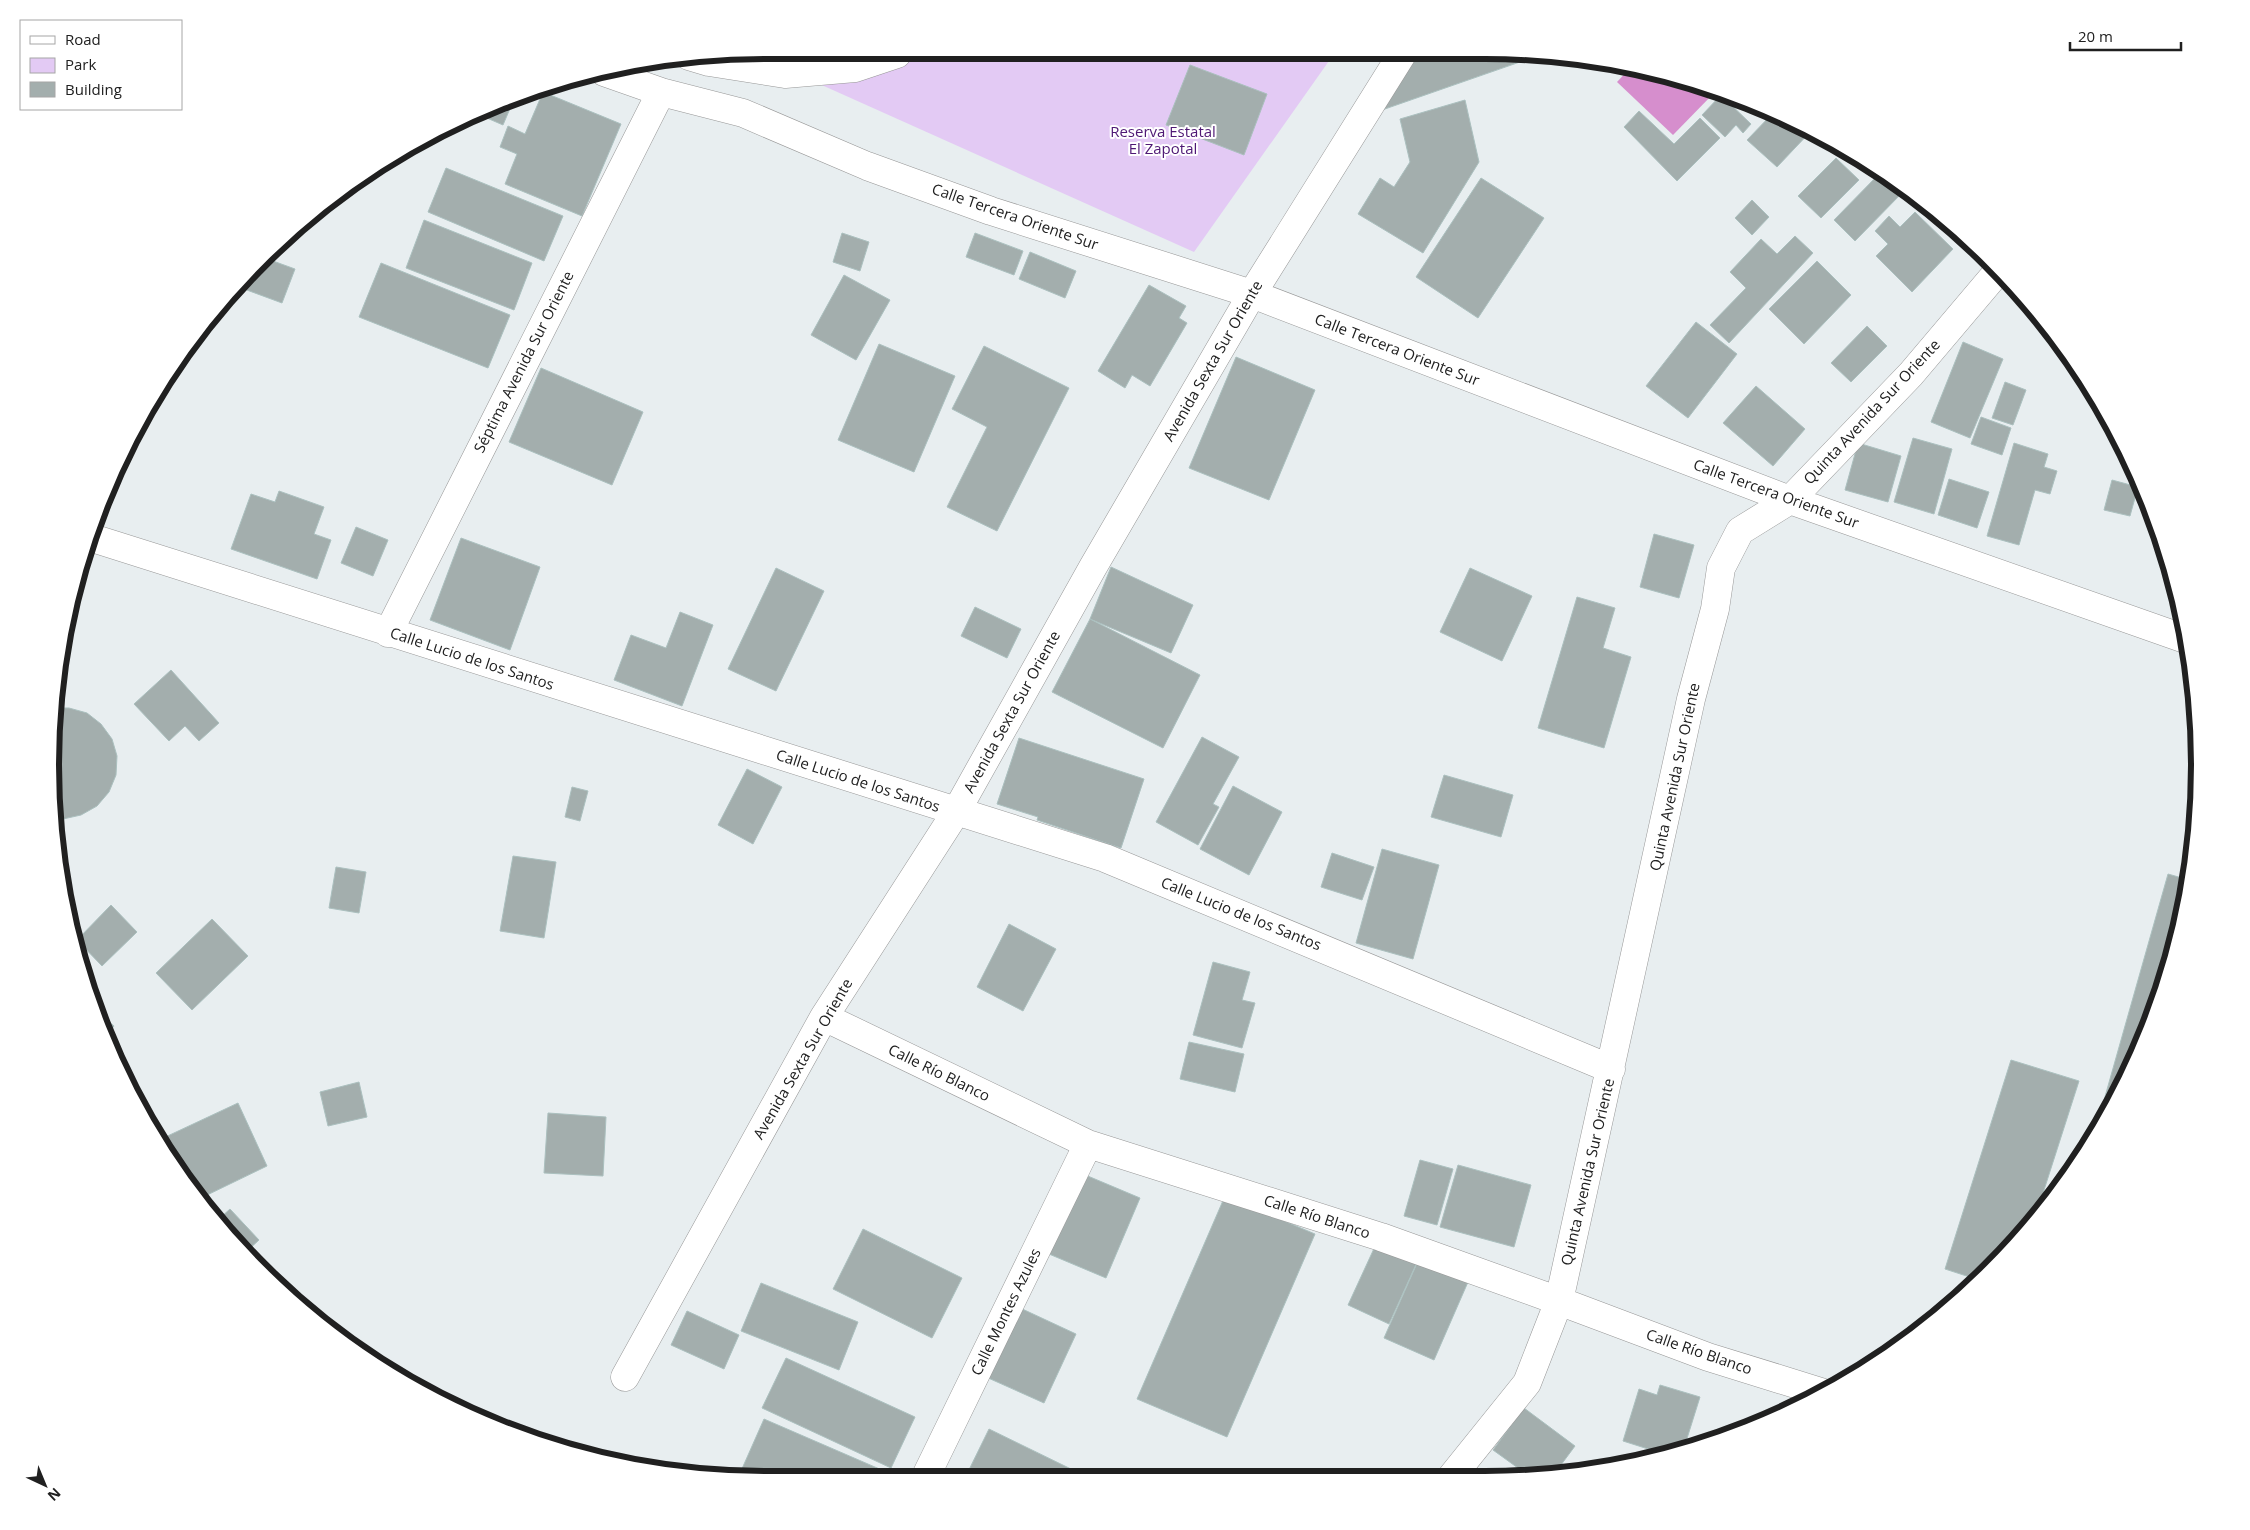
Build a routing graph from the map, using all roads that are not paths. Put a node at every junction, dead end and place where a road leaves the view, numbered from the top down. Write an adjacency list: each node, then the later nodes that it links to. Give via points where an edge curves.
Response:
1 (882, 59): 3 (street, via 855,68 785,74)
2 (1399, 59): 7 (street, Avenida Sexta Sur Oriente)
3 (707, 61)
4 (613, 75): 5 (street, Calle Tercera Oriente Sur)
5 (661, 92): 7 (street, Calle Tercera Oriente Sur, via 743,113 867,166 991,211); 10 (street, Séptima Avenida Sur Oriente)
6 (1994, 276): 8 (street, Quinta Avenida Sur Oriente, via 1911,374)
7 (1252, 294): 8 (street, Calle Tercera Oriente Sur); 12 (street, Avenida Sexta Sur Oriente, via 1093,567)
8 (1790, 500): 11 (street, Calle Tercera Oriente Sur); 14 (street, Quinta Avenida Sur Oriente, via 1740,531 1721,568 1715,609 1691,698)
9 (96, 539): 10 (street, Calle Lucio de los Santos)
10 (388, 633): 12 (street, Calle Lucio de los Santos)
11 (2180, 637)
12 (956, 812): 13 (street, Avenida Sexta Sur Oriente); 14 (street, Calle Lucio de los Santos, via 1105,858)
13 (824, 1017): 15 (street, Calle Río Blanco); 17 (street, Avenida Sexta Sur Oriente)
14 (1611, 1069): 16 (street, Quinta Avenida Sur Oriente)
15 (1088, 1144): 16 (street, Calle Río Blanco, via 1381,1238); 19 (street, Calle Montes Azules)
16 (1560, 1301): 18 (street, Calle Río Blanco, via 1708,1357); 20 (street, Quinta Avenida Sur Oriente, via 1527,1383)
17 (625, 1377)
18 (1813, 1390)
19 (928, 1471)
20 (1455, 1471)

